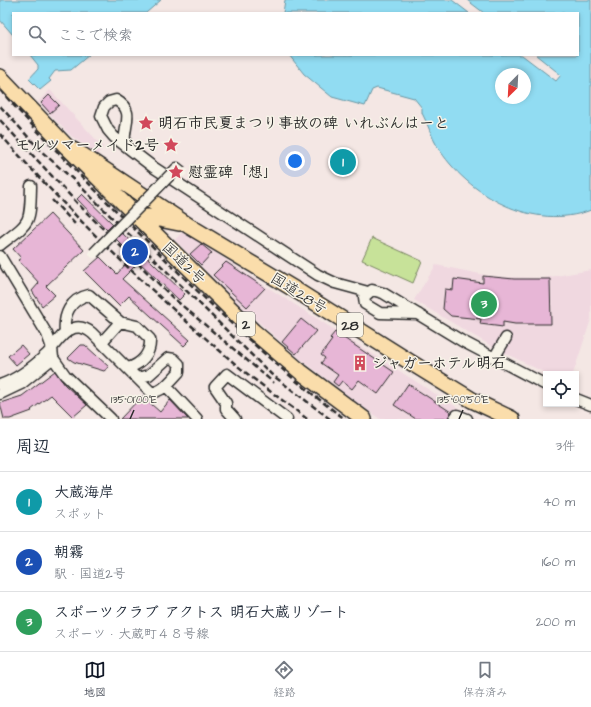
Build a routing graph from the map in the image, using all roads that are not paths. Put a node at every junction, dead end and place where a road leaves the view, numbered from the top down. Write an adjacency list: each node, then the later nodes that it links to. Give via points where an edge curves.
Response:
1 (0, 77): 3 (highway, 国道2号 / 2)
2 (125, 145): 12 (street, via 153,167 318,275 335,283)
3 (67, 147): 6 (highway, 国道2号 / 2); 7 (highway, 国道28号 / 28)
4 (182, 172): 10 (street, bridge, via 177,168)
5 (31, 186): 9 (street, via 30,216 26,225)
6 (138, 218): 7 (highway, 国道28号 / 28, via 149,217); 8 (highway, 国道2号 / 2)
7 (182, 224): 8 (highway, via 165,228); 35 (highway, 国道28号 / 28, via 460,392)
8 (162, 242): 32 (highway, 国道2号 / 2, via 269,345)
9 (0, 245)
10 (94, 253)
11 (0, 256): 18 (street, via 47,334)
12 (368, 292): 13 (street, via 383,292); 13 (street, via 365,304 376,312)
13 (418, 314): 19 (street)
14 (120, 322): 15 (street, via 89,295 80,297 66,311); 17 (street); 20 (street, via 137,326 150,339 148,354 138,365)
15 (65, 333): 17 (street, via 74,328 85,328); 18 (street)
16 (506, 338): 19 (street)
17 (102, 342): 20 (street)
18 (52, 353): 23 (street, via 11,381); 25 (street, via 22,384); 28 (street, via 65,375)
19 (494, 358): 22 (street)
20 (128, 368): 21 (street)
21 (137, 378): 24 (street, via 151,392 156,393); 24 (street, via 149,375 168,358 174,359 179,364 179,372)
22 (543, 383)
23 (0, 385)
24 (166, 386): 29 (street)
25 (0, 394)
26 (579, 400): 27 (street)
27 (591, 405)
28 (111, 419)
29 (197, 419)
30 (235, 419): 31 (street, via 226,409 226,403 215,387 227,374)
31 (287, 419)
32 (364, 419)
33 (454, 419): 34 (street, via 457,415)
34 (467, 419)
35 (512, 419)

